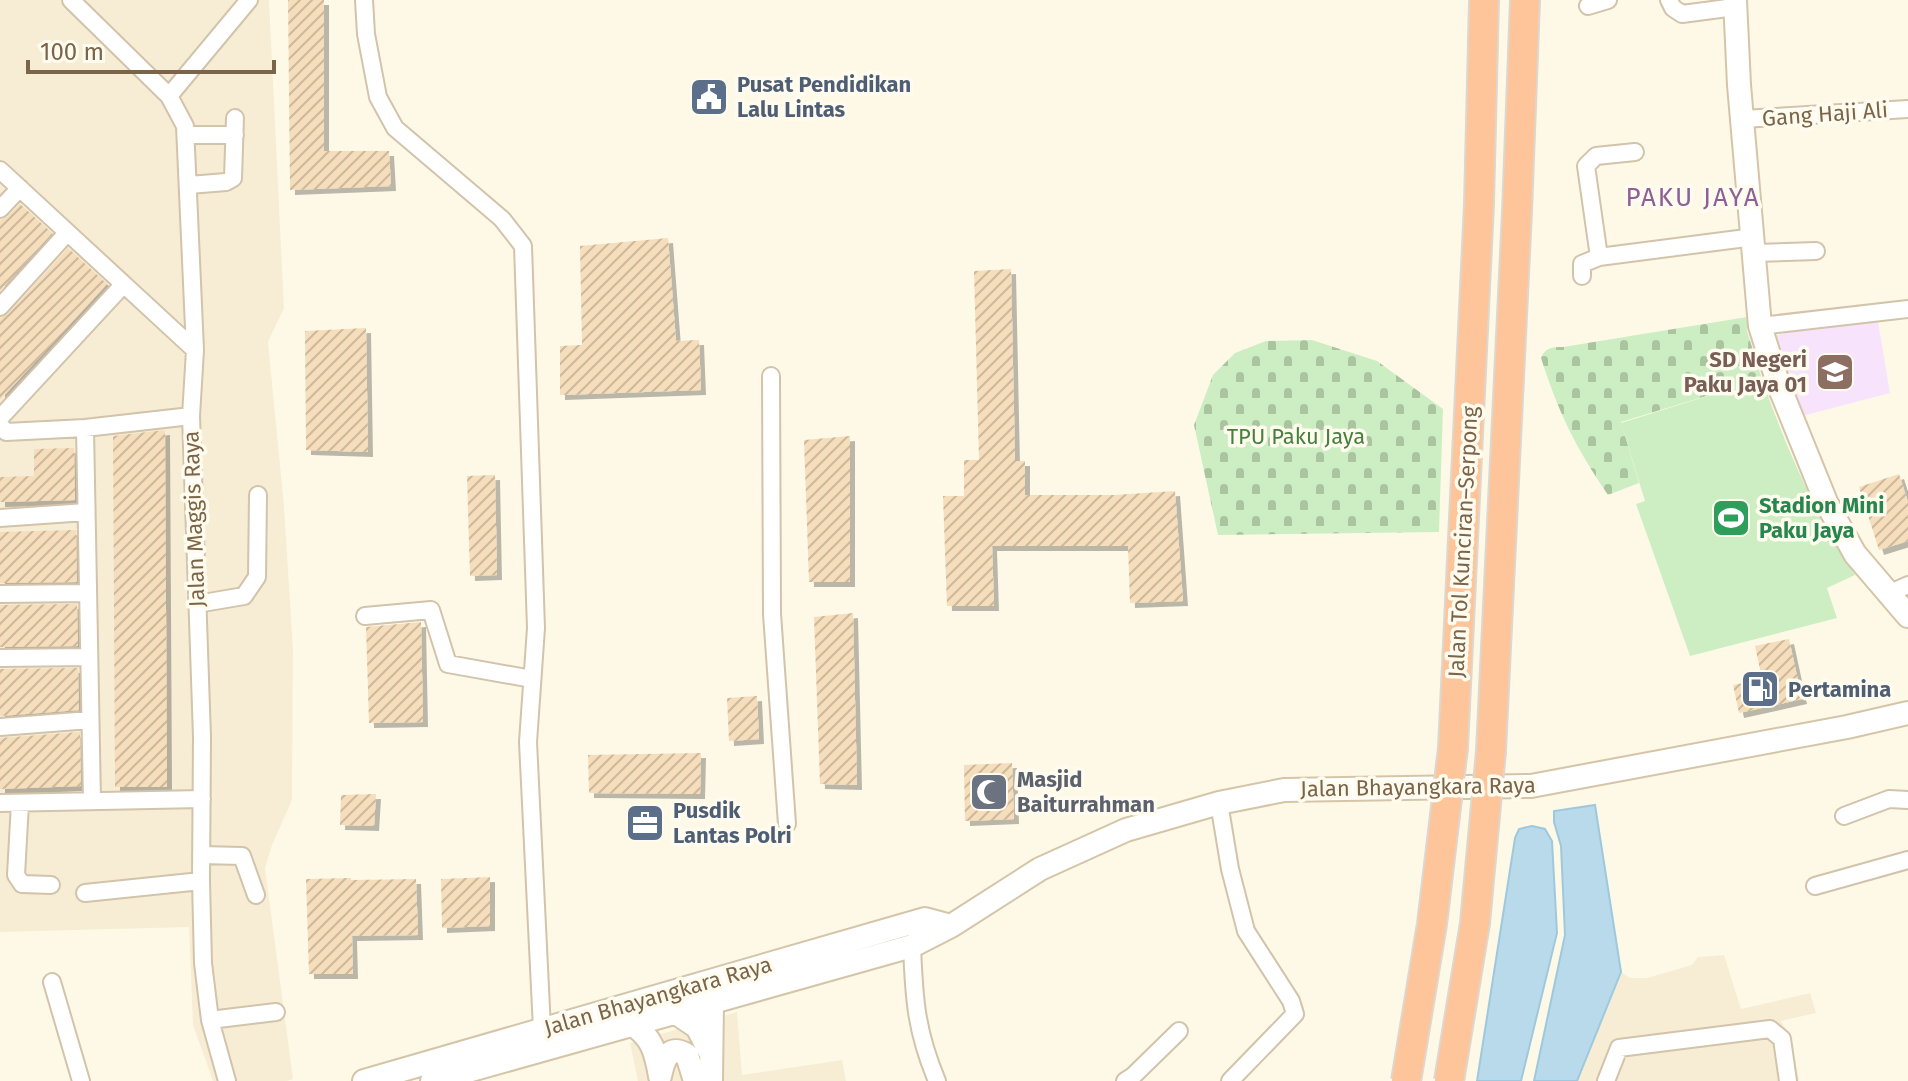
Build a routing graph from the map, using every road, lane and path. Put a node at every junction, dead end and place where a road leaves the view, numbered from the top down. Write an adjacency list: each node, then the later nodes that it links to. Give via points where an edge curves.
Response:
1 (71, 0): 10 (street, Jalan Maggis Raya)
2 (249, 0): 10 (street)
3 (364, 0): 45 (street, via 378,97 395,128 502,219 523,246 536,628)
4 (1484, 0): 86 (highway, Jalan Tol Kunciran–Serpong, bridge, via 1453,748)
5 (1525, 0): 87 (highway, Jalan Tol Kunciran–Serpong, bridge, via 1491,751 1475,923)
6 (1608, 0): 9 (street)
7 (1669, 0): 8 (street, via 1682,14)
8 (1735, 4): 12 (main road)
9 (1588, 6)
10 (169, 96): 13 (street, Jalan Maggis Raya)
11 (1908, 109): 12 (street, Gang Haji Ali)
12 (1743, 119): 20 (main road)
13 (186, 135): 16 (street, Jalan Maggis Raya); 16 (street, via 235,127 231,181)
14 (1635, 152): 22 (street, via 1596,156 1586,166)
15 (0, 170): 17 (street)
16 (189, 185): 28 (street, Jalan Maggis Raya)
17 (20, 188): 18 (street); 19 (street)
18 (0, 209)
19 (67, 233): 24 (street); 25 (street)
20 (1754, 245): 21 (street); 22 (street); 27 (main road)
21 (1816, 251)
22 (1599, 257): 23 (street, via 1582,264)
23 (1582, 276)
24 (123, 285): 28 (street); 31 (street)
25 (0, 307)
26 (1908, 309): 27 (street)
27 (1760, 326): 37 (main road, via 1824,499 1855,554)
28 (195, 350): 30 (street, Jalan Maggis Raya)
29 (771, 376): 56 (street, via 772,614)
30 (191, 416): 33 (street); 40 (street, Jalan Maggis Raya)
31 (0, 418)
32 (0, 425): 33 (street, via 6,432)
33 (85, 428): 35 (street)
34 (258, 495): 40 (street, via 257,577 244,596)
35 (86, 512): 36 (street); 38 (street)
36 (0, 518)
37 (1898, 590): 42 (main road)
38 (87, 593): 39 (street); 43 (street)
39 (0, 594)
40 (197, 604): 49 (street, Jalan Maggis Raya)
41 (365, 616): 45 (street, via 431,610 448,664)
42 (1908, 616)
43 (89, 657): 44 (street); 47 (street)
44 (0, 658)
45 (532, 679): 73 (street, via 528,742)
46 (1908, 713): 54 (main road, Jalan Bhayangkara Raya, via 1531,786 1284,790)
47 (90, 720): 48 (street); 51 (street)
48 (0, 727)
49 (202, 799): 51 (street); 57 (street, Jalan Maggis Raya)
50 (1908, 800): 55 (street, via 1889,799)
51 (92, 801): 53 (street)
52 (0, 803): 53 (street)
53 (20, 803): 60 (street, via 16,875 22,884)
54 (1219, 803): 64 (main road, Jalan Bhayangkara Raya, via 1126,830 1040,869); 85 (street, via 1246,931 1295,1014)
55 (1844, 816)
56 (787, 824)
57 (201, 855): 59 (street, Jalan Maggis Raya); 63 (street, via 242,856)
58 (1908, 860): 61 (street)
59 (201, 881): 62 (street); 71 (street, Jalan Maggis Raya)
60 (51, 885)
61 (1815, 886)
62 (85, 893)
63 (256, 895)
64 (951, 926): 65 (main road, Jalan Bhayangkara Raya); 67 (main road, Jalan Bhayangkara Raya, via 925,919)
65 (912, 946): 68 (main road, Jalan Bhayangkara Raya); 83 (street, via 914,1004)
66 (52, 982): 77 (street)
67 (647, 998): 70 (main road); 73 (main road, Jalan Bhayangkara Raya)
68 (712, 1002): 70 (main road, Jalan Bhayangkara Raya); 75 (main road)
69 (276, 1012): 71 (street)
70 (677, 1012): 72 (main road, Jalan Bhayangkara Raya); 75 (main road, via 697,1027)
71 (210, 1020): 78 (street, Jalan Maggis Raya)
72 (631, 1024): 76 (main road, via 646,1033); 80 (main road, Jalan Bhayangkara Raya)
73 (542, 1029): 79 (main road, Jalan Bhayangkara Raya)
74 (1179, 1031): 84 (street)
75 (711, 1054): 82 (main road)
76 (660, 1078): 81 (main road, via 665,1055 680,1051 687,1055)
77 (81, 1081)
78 (227, 1081)
79 (364, 1081)
80 (432, 1081)
81 (695, 1081)
82 (711, 1081)
83 (937, 1081)
84 (1125, 1081)
85 (1230, 1081)
86 (1406, 1081)
87 (1449, 1081)
88 (1606, 1081): 89 (street, via 1619,1048 1770,1029 1782,1039)
89 (1788, 1081)

